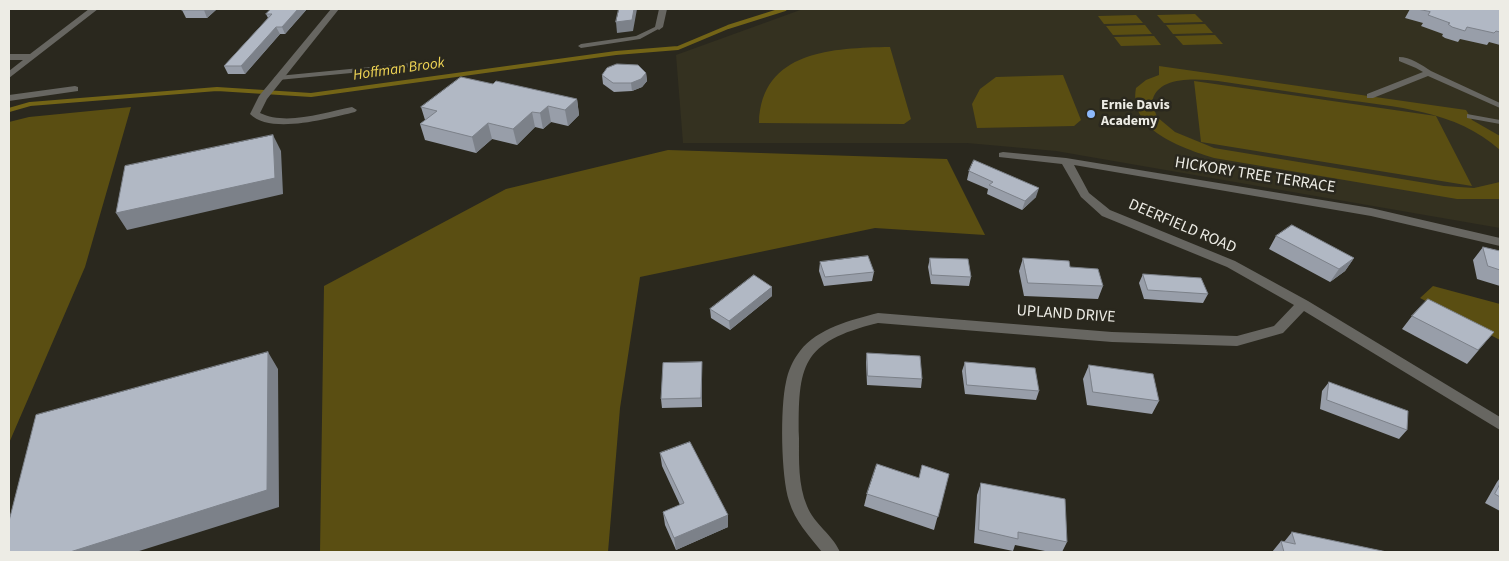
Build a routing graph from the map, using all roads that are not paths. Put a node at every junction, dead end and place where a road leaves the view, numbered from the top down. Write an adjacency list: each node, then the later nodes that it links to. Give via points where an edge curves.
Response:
1 (94, 9): 7 (street)
2 (335, 9): 12 (street)
3 (663, 9): 4 (street)
4 (659, 28): 5 (lane, via 638,38)
5 (581, 46)
6 (9, 57): 7 (street)
7 (32, 57): 11 (street)
8 (1402, 60): 10 (lane)
9 (432, 63): 12 (lane)
10 (1428, 73): 14 (lane); 16 (lane)
11 (9, 75)
12 (278, 78): 17 (street, via 262,98 255,114 274,120 297,120)
13 (75, 89): 15 (street)
14 (1370, 96)
15 (9, 98)
16 (1500, 106)
17 (352, 110)
18 (1470, 116): 19 (lane)
19 (1500, 122)
20 (1003, 155): 21 (street, HICKORY TREE TERRACE)
21 (1066, 161): 22 (street, HICKORY TREE TERRACE, via 1371,212); 23 (street, DEERFIELD ROAD, via 1085,195 1106,212 1231,264)
22 (1500, 242)
23 (1303, 304): 24 (street); 25 (street, UPLAND DRIVE, via 1278,330 1237,341 1112,336 878,318 830,333 802,360 793,378 791,460 800,509)
24 (1500, 424)
25 (832, 552)

